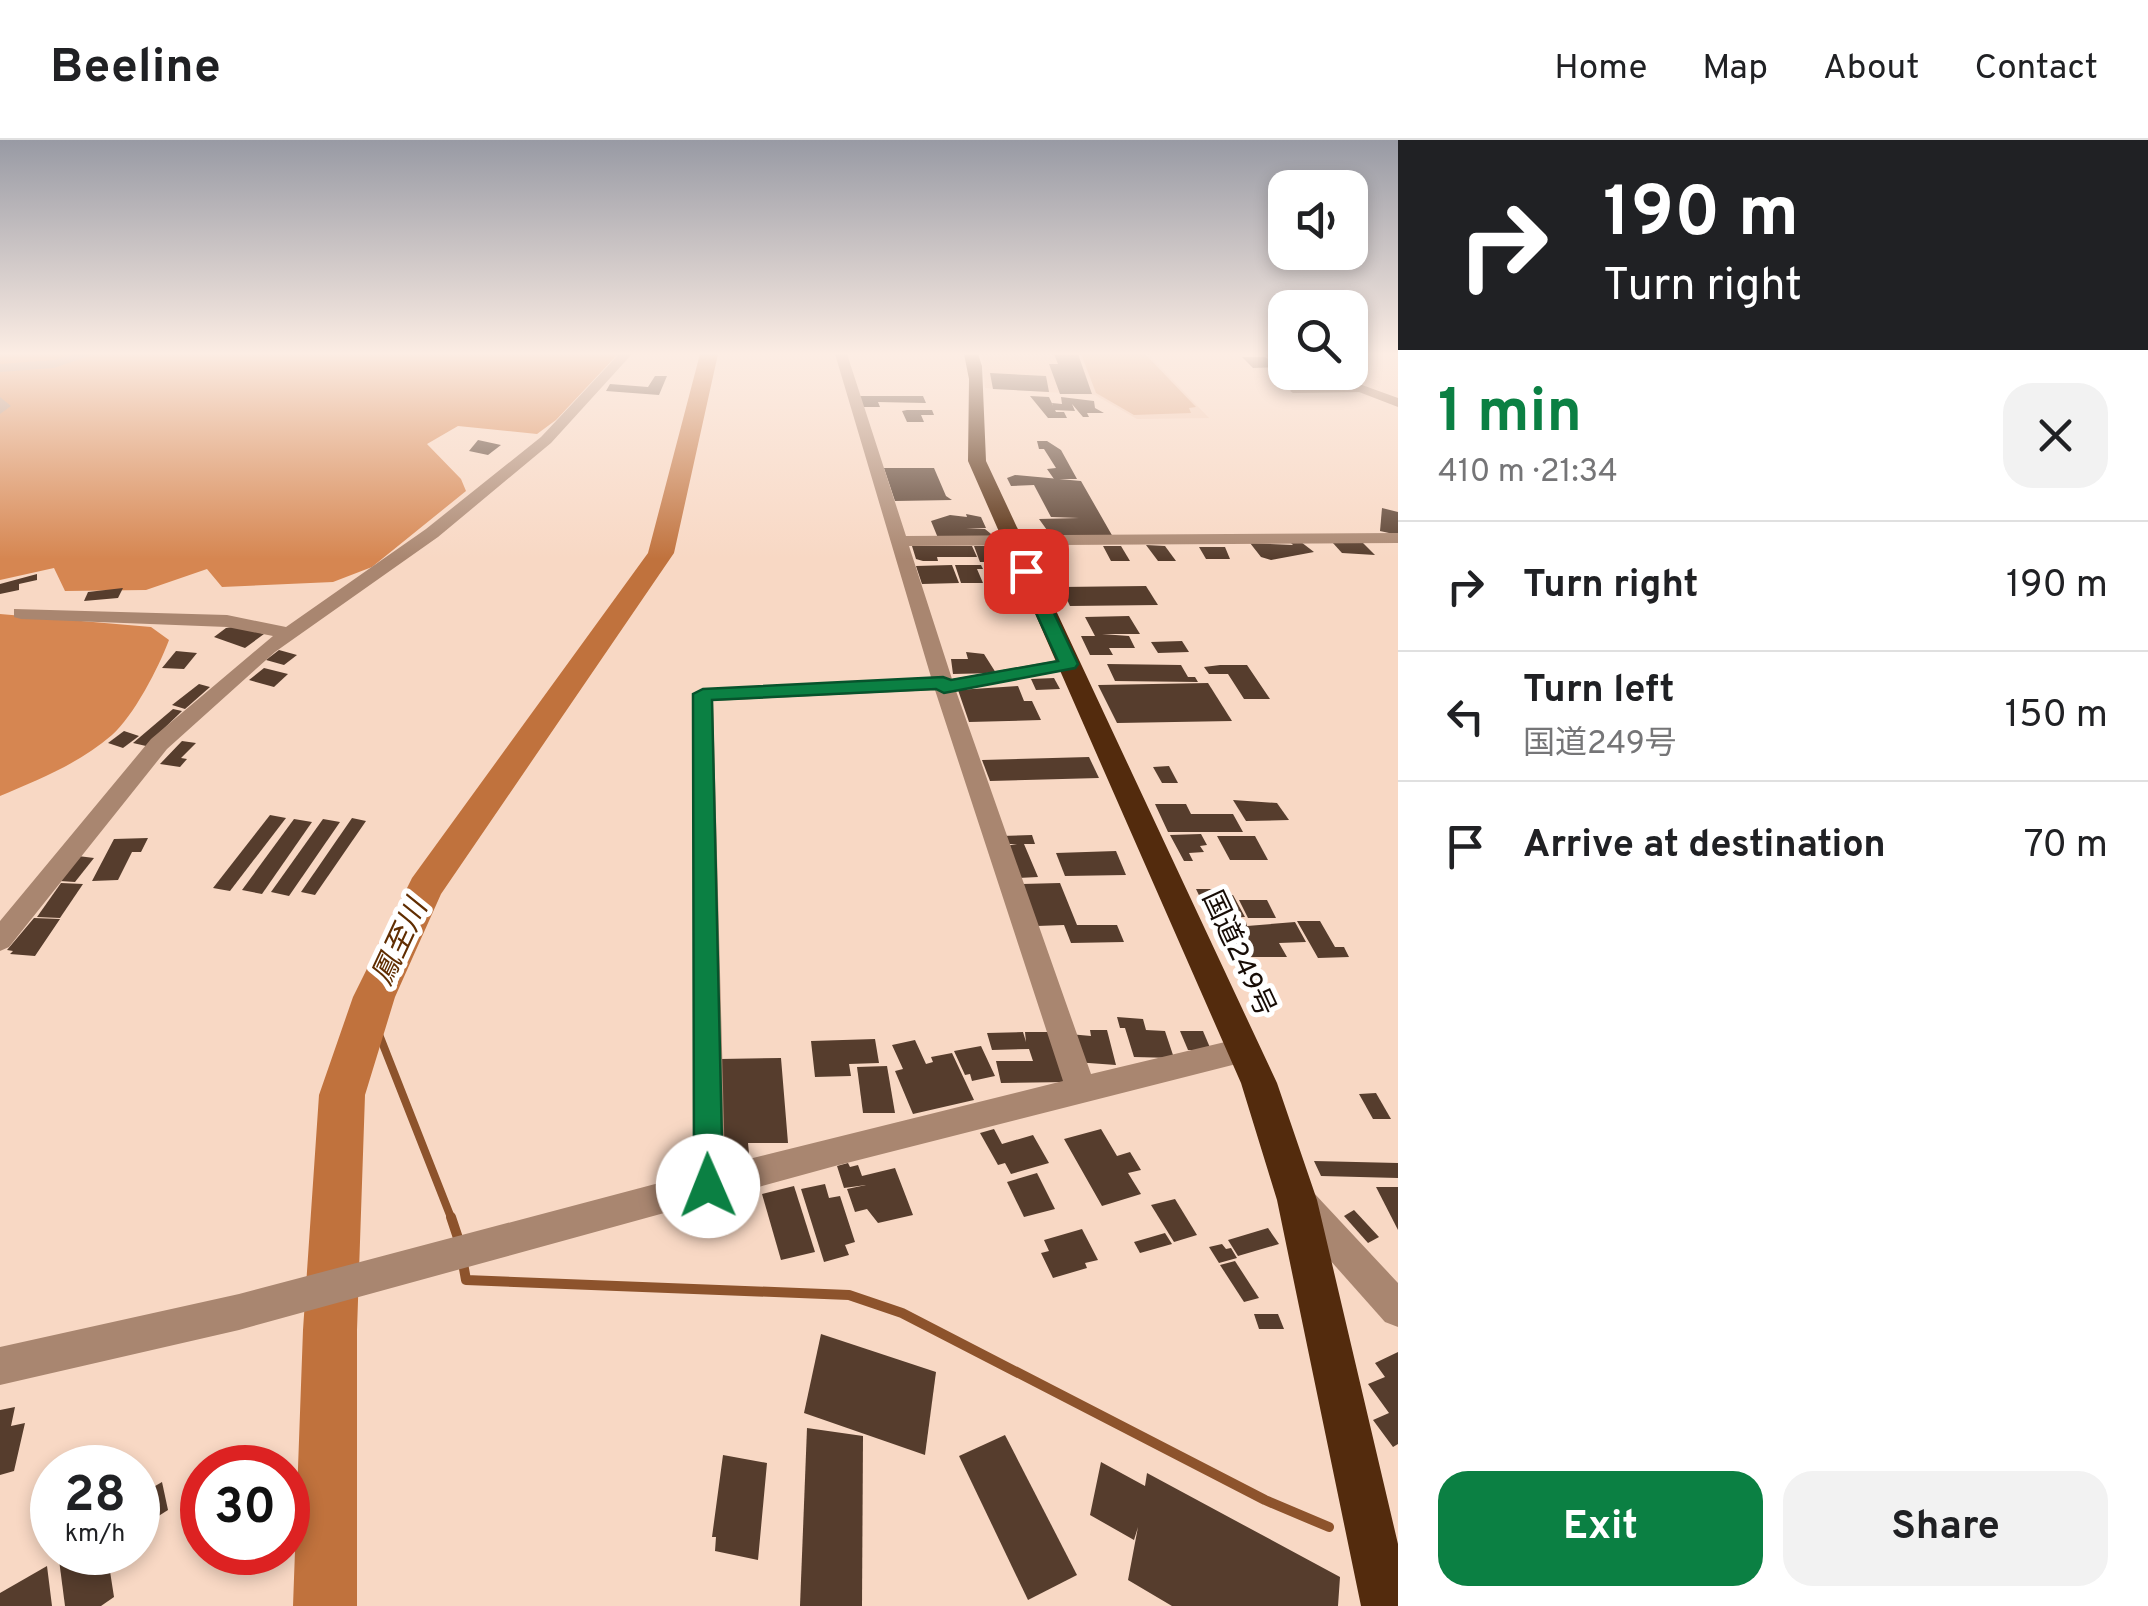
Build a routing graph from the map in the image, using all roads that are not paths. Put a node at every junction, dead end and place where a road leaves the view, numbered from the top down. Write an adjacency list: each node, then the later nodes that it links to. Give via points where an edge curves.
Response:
1 (562, 422): 8 (street, via 432,533)
2 (863, 422): 6 (street)
3 (973, 422): 5 (highway, 国道249号, via 977,461)
4 (1398, 538): 5 (street)
5 (1011, 540): 6 (street); 9 (highway, 国道249号)
6 (902, 541): 10 (street)
7 (21, 613): 8 (street, via 226,621)
8 (290, 633): 11 (street, via 159,744)
9 (1069, 664): 10 (street); 12 (highway, 国道249号)
10 (944, 685): 13 (street); 14 (street, via 703,694)
11 (0, 940)
12 (1246, 1050): 13 (street); 15 (highway, 国道249号)
13 (1082, 1092): 14 (street)
14 (708, 1186): 17 (street, via 238,1312)
15 (1297, 1200): 16 (street); 18 (highway, 国道249号)
16 (1398, 1309)
17 (0, 1366)
18 (1387, 1606)

